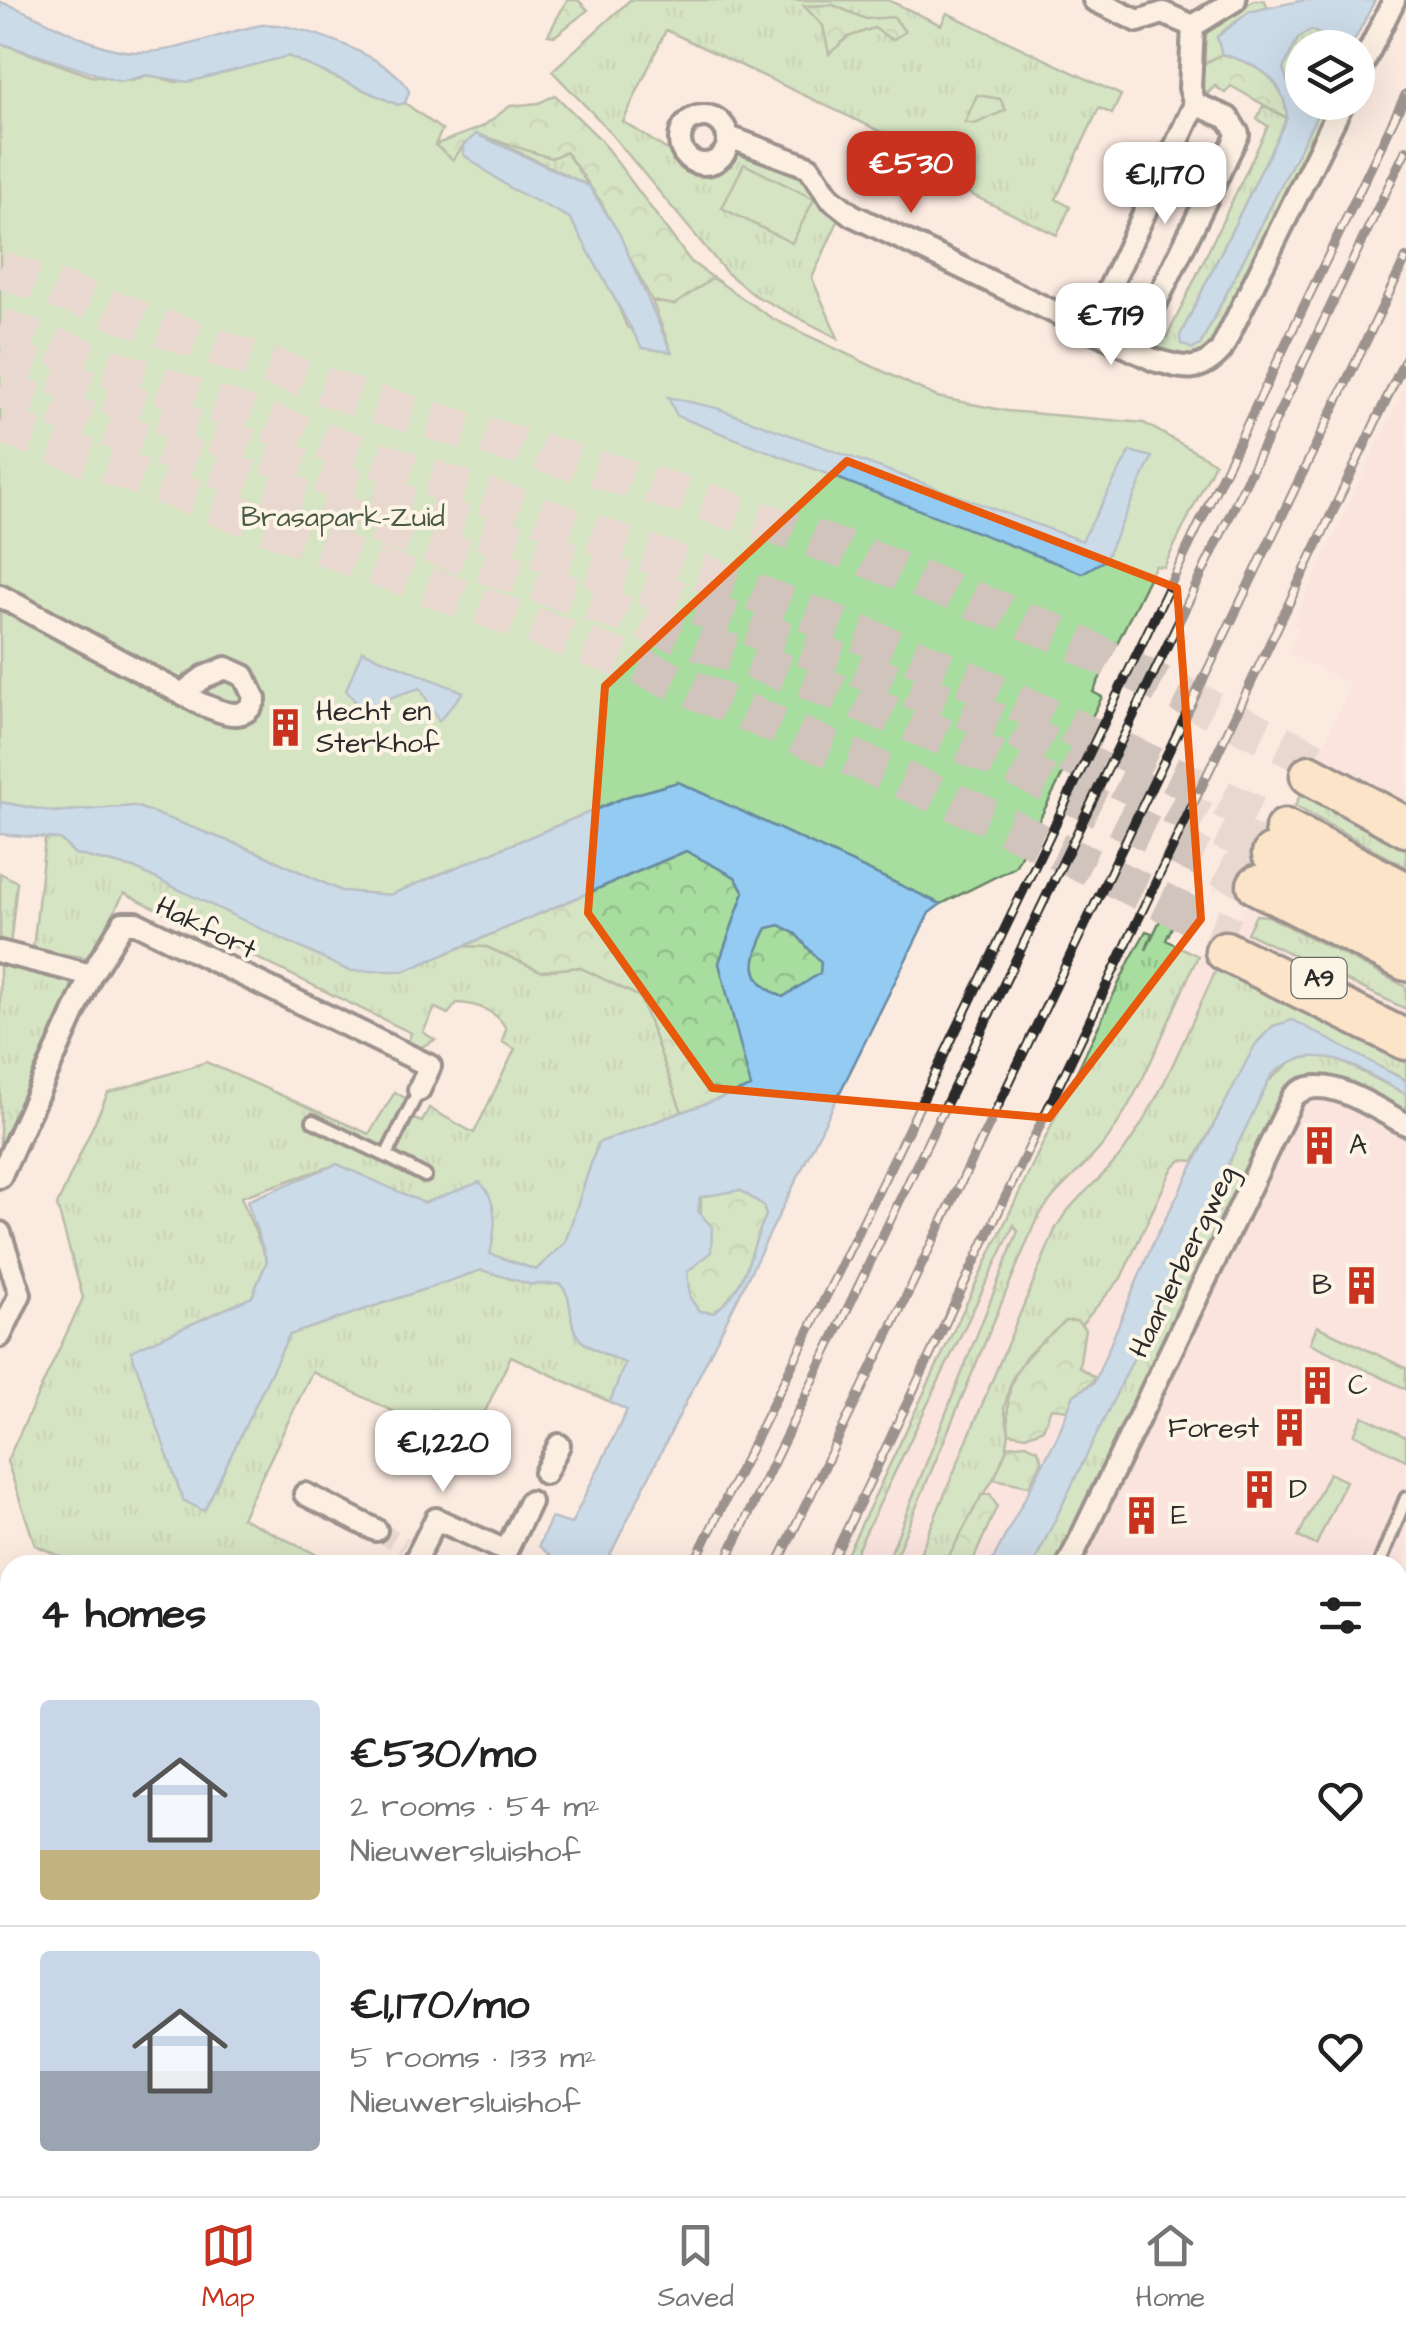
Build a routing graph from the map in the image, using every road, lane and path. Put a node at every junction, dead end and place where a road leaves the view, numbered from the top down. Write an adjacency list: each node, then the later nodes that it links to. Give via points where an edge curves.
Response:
1 (1094, 0): 4 (street, via 1138,21)
2 (1235, 0): 5 (street)
3 (1394, 0): 6 (street)
4 (1160, 7): 5 (street)
5 (1193, 26): 7 (street, via 1190,88)
6 (1375, 39)
7 (1196, 104): 10 (street); 11 (street, via 1228,118 1238,134)
8 (1335, 120): 11 (street, via 1209,364 1192,370)
9 (729, 137): 10 (street, via 809,167 830,198 852,215)
10 (1090, 330): 11 (street)
11 (1134, 350)
12 (0, 596): 13 (street)
13 (183, 693)
14 (1406, 809): 15 (highway, via 1320,769)
15 (1406, 826)
16 (1271, 856): 17 (highway); 18 (highway); 20 (highway, A9)
17 (1406, 892)
18 (1406, 925)
19 (0, 952): 21 (street)
20 (1406, 961)
21 (91, 975): 24 (street, Hakfort, via 122,923 136,923 430,1066); 29 (street, Hakfort)
22 (1406, 1020): 23 (highway, A9, via 1229,944)
23 (1406, 1040)
24 (420, 1090): 27 (lane, Hakfort)
25 (313, 1120): 27 (lane)
26 (1406, 1124): 39 (street, Haarlerbergweg, via 1324,1085 1293,1097)
27 (386, 1156): 28 (lane)
28 (425, 1176)
29 (0, 1177)
30 (0, 1233): 31 (street, via 20,1294)
31 (0, 1336)
32 (559, 1446): 33 (street)
33 (545, 1473)
34 (305, 1494): 37 (street)
35 (1406, 1498): 40 (lane)
36 (530, 1502): 38 (street, via 506,1551 436,1519)
37 (376, 1530)
38 (412, 1555)
39 (1073, 1555)
40 (1382, 1555)

